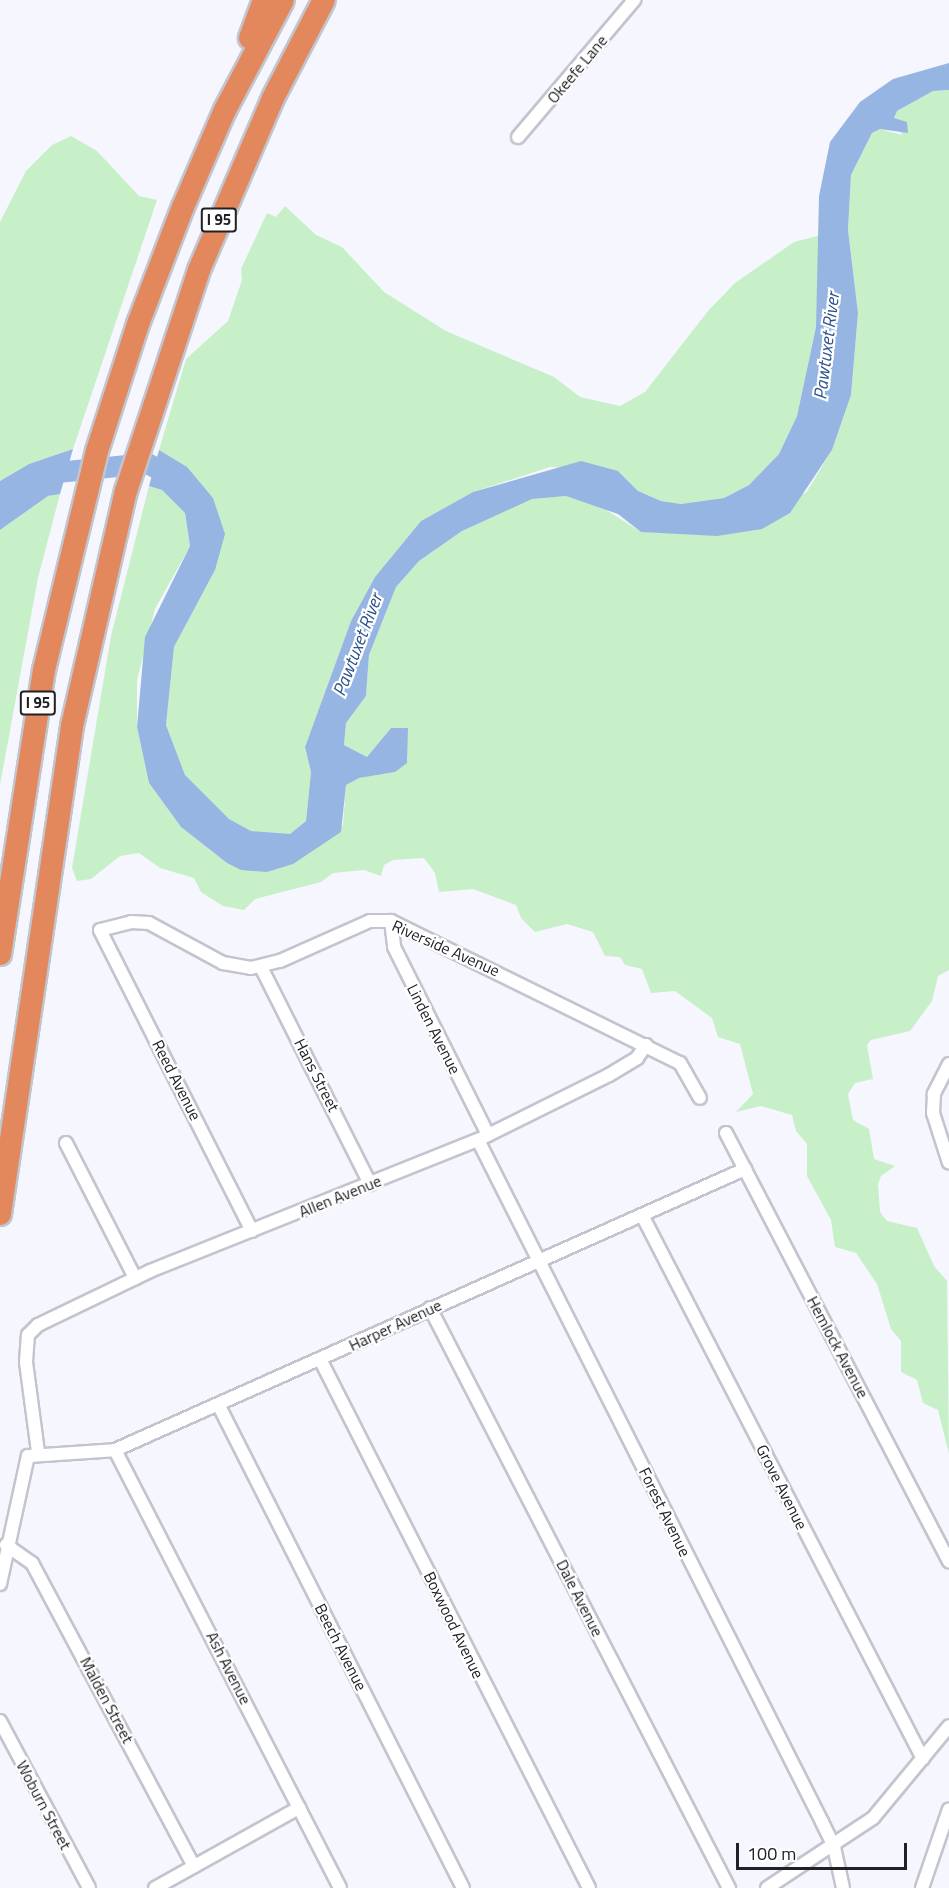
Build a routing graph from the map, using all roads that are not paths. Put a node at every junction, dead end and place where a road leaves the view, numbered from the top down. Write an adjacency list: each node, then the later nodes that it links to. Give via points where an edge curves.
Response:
1 (264, 0): 5 (highway)
2 (284, 0): 5 (highway, I 95)
3 (324, 0): 20 (highway, I 95, via 222,213 126,491 72,726)
4 (634, 0): 6 (street, Okeefe Lane)
5 (225, 110): 9 (highway, I 95, via 160,265 97,451 44,670)
6 (518, 136)
7 (391, 921): 10 (street, Riverside Avenue, via 370,921); 11 (street, Riverside Avenue); 15 (street, Linden Avenue, via 394,947)
8 (100, 930): 10 (street, Riverside Avenue, via 131,922 148,923 222,963); 22 (street, Reed Avenue)
9 (0, 954)
10 (261, 967): 19 (street, Hans Street)
11 (646, 1045): 13 (street, Riverside Avenue, via 680,1063); 15 (street, Allen Avenue, via 638,1058 609,1075)
12 (949, 1064): 17 (street, via 934,1094 933,1113)
13 (700, 1098)
14 (726, 1133): 18 (street, Hemlock Avenue)
15 (483, 1137): 19 (street, Allen Avenue); 23 (street, Forest Avenue)
16 (66, 1143): 24 (street)
17 (949, 1163)
18 (745, 1169): 21 (street, Harper Avenue); 31 (street, Hemlock Avenue)
19 (370, 1184): 22 (street, Allen Avenue)
20 (0, 1214)
21 (642, 1215): 23 (street, Harper Avenue); 35 (street, Grove Avenue)
22 (252, 1231): 24 (street, Allen Avenue)
23 (536, 1262): 25 (street, Harper Avenue); 39 (street, Forest Avenue)
24 (135, 1278): 29 (street, Allen Avenue, via 38,1325 28,1335 26,1362)
25 (430, 1308): 26 (street, Harper Avenue); 46 (street, Dale Avenue)
26 (321, 1361): 27 (street, Harper Avenue); 45 (street, Boxwood Avenue)
27 (219, 1406): 28 (street, Harper Avenue); 44 (street, Beech Avenue)
28 (115, 1449): 29 (street, Harper Avenue); 36 (street, Ash Avenue)
29 (38, 1452): 30 (street, via 28,1456)
30 (6, 1545): 32 (street); 40 (street, Malden Street, via 32,1563)
31 (949, 1562)
32 (0, 1584)
33 (0, 1720): 41 (street, Woburn Street)
34 (949, 1726): 35 (street)
35 (923, 1759): 39 (street, via 881,1811)
36 (299, 1808): 40 (street); 43 (street, Ash Avenue)
37 (949, 1809): 38 (street)
38 (945, 1834): 49 (street)
39 (834, 1847): 47 (street); 48 (street, Forest Avenue)
40 (194, 1866): 42 (street)
41 (89, 1888)
42 (155, 1888)
43 (340, 1888)
44 (463, 1888)
45 (589, 1888)
46 (729, 1888)
47 (767, 1888)
48 (843, 1888)
49 (922, 1888)

